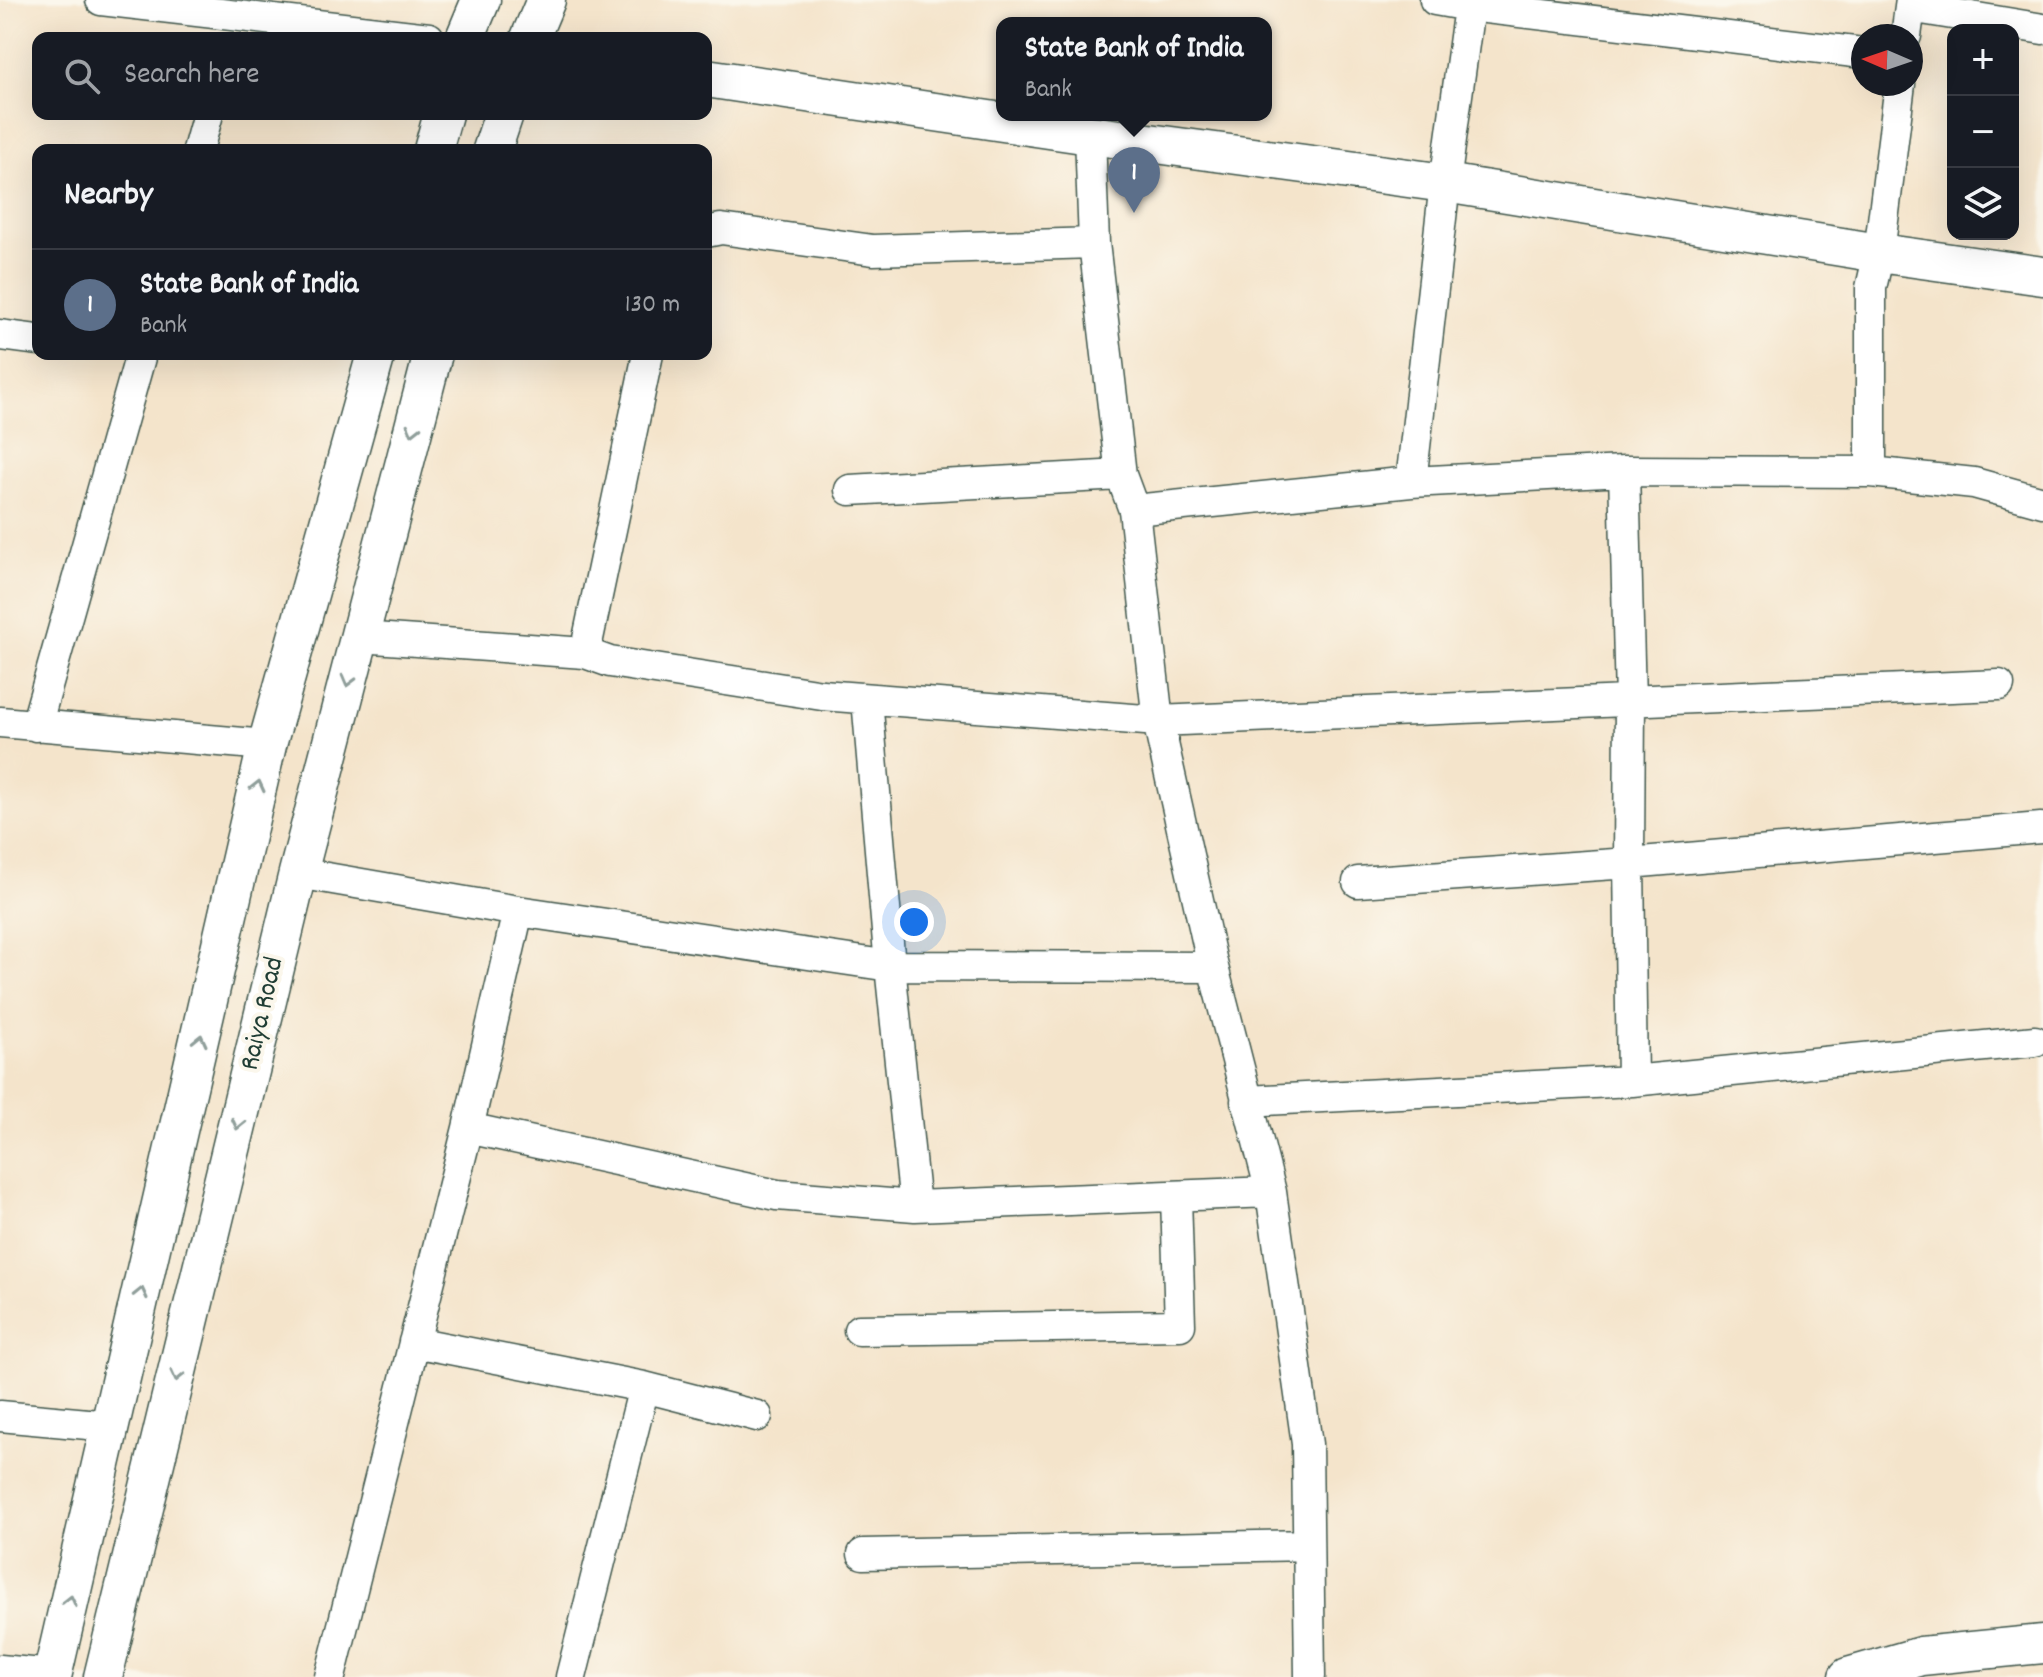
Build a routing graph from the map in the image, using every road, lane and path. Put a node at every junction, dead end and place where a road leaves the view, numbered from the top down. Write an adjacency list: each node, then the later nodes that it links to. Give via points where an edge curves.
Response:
1 (101, 0): 7 (street)
2 (481, 0): 10 (street)
3 (546, 0): 11 (street)
4 (1435, 0): 5 (street)
5 (1470, 3): 12 (street); 22 (street)
6 (1909, 14): 8 (street)
7 (233, 27): 9 (street)
8 (2043, 29)
9 (322, 32)
10 (468, 32)
11 (533, 32)
12 (1851, 51)
13 (712, 79): 18 (street)
14 (1899, 96): 25 (street)
15 (206, 120): 19 (street)
16 (441, 120): 20 (street)
17 (502, 120): 21 (street)
18 (1090, 135): 22 (street); 24 (street)
19 (200, 144)
20 (435, 144)
21 (494, 144)
22 (1445, 183): 25 (street); 36 (street)
23 (712, 231): 24 (street, via 873,250)
24 (1094, 243): 35 (street)
25 (1879, 253): 26 (street); 34 (street, via 1871,288)
26 (2043, 276)
27 (0, 335): 28 (street)
28 (32, 339)
29 (139, 360): 47 (street)
30 (374, 360): 48 (street, Raiya Road)
31 (431, 360): 40 (street, Raiya Road, one-way to 40)
32 (647, 360): 41 (street)
33 (1624, 471): 34 (street); 36 (street); 44 (street)
34 (1871, 472): 38 (street, via 1974,483)
35 (1121, 475): 37 (street); 39 (street)
36 (1411, 482): 39 (street)
37 (850, 490)
38 (2043, 502)
39 (1134, 510): 45 (street)
40 (360, 637): 41 (street); 51 (street, Raiya Road, one-way to 51)
41 (585, 653): 43 (street, via 610,662)
42 (1999, 685): 44 (street)
43 (867, 699): 45 (street); 54 (street)
44 (1630, 700): 45 (street); 50 (street)
45 (1158, 721): 55 (street)
46 (0, 722): 47 (street)
47 (36, 726): 48 (street)
48 (267, 745): 68 (street, Raiya Road, one-way to 48)
49 (2041, 828): 50 (street)
50 (1629, 863): 52 (street); 57 (street)
51 (298, 873): 53 (street); 74 (street, Raiya Road, one-way to 74)
52 (1358, 882)
53 (518, 911): 54 (street); 59 (street)
54 (890, 966): 55 (street); 62 (street)
55 (1213, 967): 58 (street)
56 (2035, 1041): 57 (street)
57 (1632, 1081): 58 (street)
58 (1246, 1101): 60 (street)
59 (468, 1128): 62 (street, via 777,1195); 64 (street)
60 (1271, 1192): 61 (street); 69 (street, via 1307,1444)
61 (1176, 1197): 62 (street); 63 (street, via 1180,1325)
62 (915, 1206)
63 (859, 1330)
64 (414, 1342): 65 (street); 75 (street)
65 (644, 1387): 67 (street); 76 (street)
66 (0, 1416): 68 (street)
67 (757, 1416)
68 (110, 1426): 73 (street, Raiya Road, one-way to 68)
69 (1308, 1545): 70 (street); 77 (street)
70 (863, 1554)
71 (2043, 1644): 78 (street, via 1921,1656)
72 (0, 1670): 73 (street)
73 (52, 1676)
74 (103, 1677)
75 (330, 1677)
76 (571, 1677)
77 (1310, 1677)
78 (1848, 1677)

